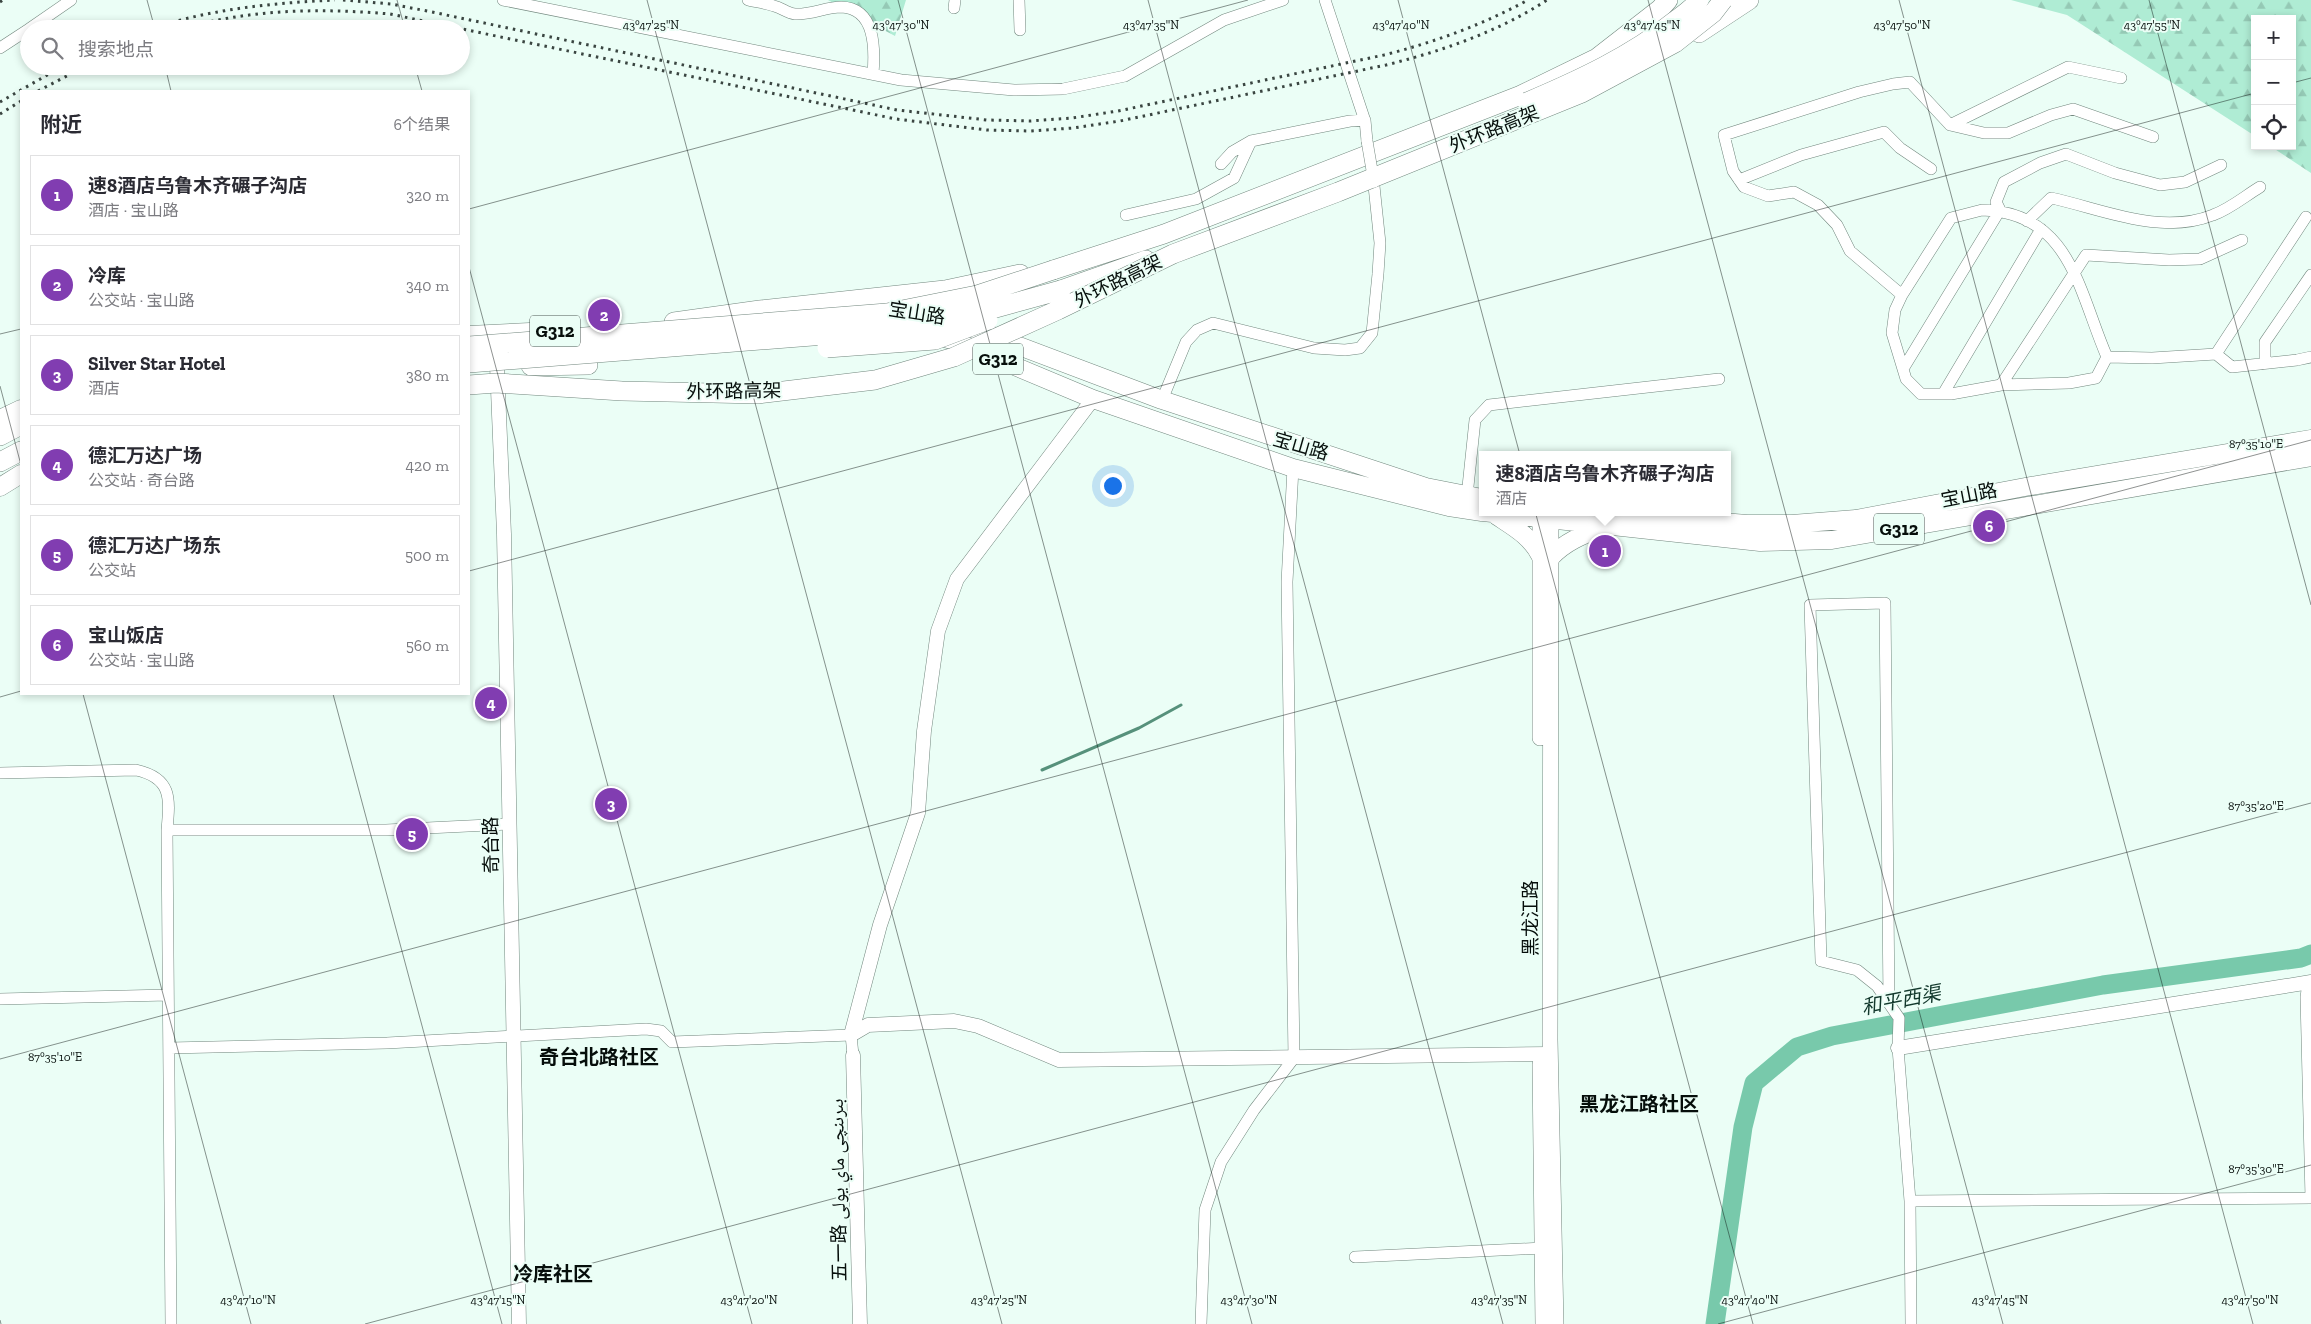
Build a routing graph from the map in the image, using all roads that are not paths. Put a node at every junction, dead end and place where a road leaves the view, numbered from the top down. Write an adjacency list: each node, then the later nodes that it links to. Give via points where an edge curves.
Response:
1 (71, 0): 11 (street)
2 (503, 0): 15 (street)
3 (748, 0): 15 (street, via 774,6 790,14 841,8 853,10 864,18 871,30 875,47)
4 (1019, 0): 12 (street)
5 (1283, 0): 15 (street, via 1224,20 1124,76 1097,84 1063,89 1014,90 901,80)
6 (1325, 0): 17 (street)
7 (1668, 0): 32 (highway, via 1597,58 1521,95 1164,234)
8 (1699, 0): 48 (highway, 外环路高架, bridge, via 1665,29 1621,58 1573,82 1327,185 1162,247 1048,304 943,350 864,373 748,388 611,384 486,374)
9 (1723, 0): 50 (highway, 外环路高架, bridge, via 1713,13 1675,43 1582,93 1338,192 1173,254 954,357 875,380 758,394 622,391 496,383)
10 (1750, 0): 35 (highway, via 1674,47 1606,78 1169,251)
11 (42, 20)
12 (1020, 30)
13 (20, 35): 14 (street)
14 (0, 48)
15 (873, 74)
16 (2121, 78): 18 (street, via 2068,67)
17 (1365, 121): 20 (street, via 1350,121); 54 (street, bridge, via 1380,243 1372,333 1360,348 1345,350 1314,348 1214,323 1197,330 1186,342)
18 (1950, 125): 19 (street, via 1984,133 2008,133 2073,109); 24 (street, via 1910,82 1893,84 1724,136 1733,171)
19 (2153, 137)
20 (1251, 141): 21 (street, via 1232,152); 27 (street, via 1234,178 1196,199)
21 (1222, 164)
22 (2220, 165): 26 (street, via 2185,182 2160,184 2115,173 2066,154 2004,182 1996,202)
23 (1932, 170): 24 (street, via 1900,148 1884,132 1802,155)
24 (1739, 180): 36 (street, via 1744,187 1768,196 1794,192 1818,205 1837,225 1850,251)
25 (2260, 187): 29 (street, via 2214,215 2180,223 2121,217 2051,198)
26 (2000, 210): 29 (street); 36 (street, via 1982,210 1951,218); 46 (street)
27 (1126, 215)
28 (2306, 217): 40 (street)
29 (2028, 221): 30 (street)
30 (2041, 229): 33 (street, via 2052,238); 52 (street)
31 (2242, 240): 33 (street, via 2200,259 2086,255)
32 (1075, 262): 37 (highway, via 945,290); 39 (highway, bridge, via 977,295 887,313)
33 (2074, 270): 41 (street); 51 (street)
34 (2311, 275): 44 (street, via 2265,342)
35 (1060, 290): 43 (highway, bridge, via 982,312 889,330); 45 (highway, bridge, via 935,340 588,366)
36 (1902, 294): 46 (street, via 1895,310 1892,333)
37 (642, 326): 38 (main road, 宝山路 / G312); 54 (main road, 宝山路 / G312, via 835,310 931,313)
38 (470, 335)
39 (470, 346)
40 (2216, 354): 41 (street); 44 (street, via 2232,367)
41 (2107, 357): 51 (street, via 2096,378 2069,383)
42 (2311, 357): 44 (street)
43 (470, 363)
44 (2265, 364)
45 (497, 366): 47 (main road, 宝山路 / G312); 53 (main road, 宝山路 / G312, via 631,345 839,325 928,333); 75 (street, 奇台路, via 504,534)
46 (1903, 369): 52 (street, via 1906,379 1921,394)
47 (470, 370)
48 (470, 376)
49 (1719, 379): 68 (street, via 1489,404 1475,420)
50 (470, 385)
51 (2002, 385): 52 (street)
52 (1943, 394)
53 (1093, 399): 64 (main road, 宝山路 / G312); 81 (street, via 957,579 938,631 924,732 918,813 880,925)
54 (1162, 400): 68 (main road, 宝山路 / G312, via 1393,477)
55 (20, 410): 56 (main road)
56 (0, 420)
57 (20, 426): 58 (highway)
58 (0, 436)
59 (2311, 440): 72 (main road, 宝山路 / G312, via 2025,487 1856,519 1792,524)
60 (20, 450): 62 (highway)
61 (2311, 457): 72 (main road, 宝山路 / G312, via 1832,540 1760,542)
62 (0, 461)
63 (20, 463): 65 (highway)
64 (1293, 468): 69 (main road, 宝山路 / G312); 87 (street, via 1287,582)
65 (0, 473)
66 (20, 475): 67 (main road)
67 (0, 486)
68 (1475, 497)
69 (1479, 512)
70 (1492, 516): 73 (main road, via 1526,535)
71 (1546, 516): 72 (main road, 宝山路 / G312); 73 (main road, 黑龙江路)
72 (1602, 519): 73 (main road)
73 (1546, 556): 85 (main road, 黑龙江路)
74 (0, 773): 76 (street, via 136,770 152,774 163,784 169,804)
75 (509, 824): 76 (street, via 386,830); 82 (street, 奇台路)
76 (167, 830): 78 (street)
77 (2310, 982): 83 (street); 88 (street, via 2306,996)
78 (168, 995): 79 (street); 84 (street)
79 (0, 1000)
80 (1889, 1002): 80 (street, via 1885,603 1810,605 1821,961 1857,970 1877,986); 83 (street, via 1899,1018)
81 (851, 1035): 82 (street, via 672,1042 663,1027); 86 (street); 87 (street, via 868,1025 954,1021 978,1026 1058,1060)
82 (515, 1036): 84 (street, via 387,1043); 93 (street, 奇台路)
83 (1898, 1047): 89 (street)
84 (170, 1048): 92 (street)
85 (1545, 1053): 87 (street); 90 (main road, 黑龙江路); 97 (main road, 黑龙江路)
86 (853, 1055): 94 (street, 五一路 بىرىنچى ماي يولى)
87 (1294, 1058): 95 (street, via 1254,1110 1221,1162 1207,1202)
88 (2310, 1075): 89 (street, via 2311,1198)
89 (1910, 1201): 98 (street)
90 (1543, 1248): 91 (street); 96 (main road, 黑龙江路)
91 (1355, 1257)
92 (171, 1324)
93 (519, 1324)
94 (860, 1324)
95 (1201, 1324)
96 (1543, 1324)
97 (1556, 1324)
98 (1911, 1324)

